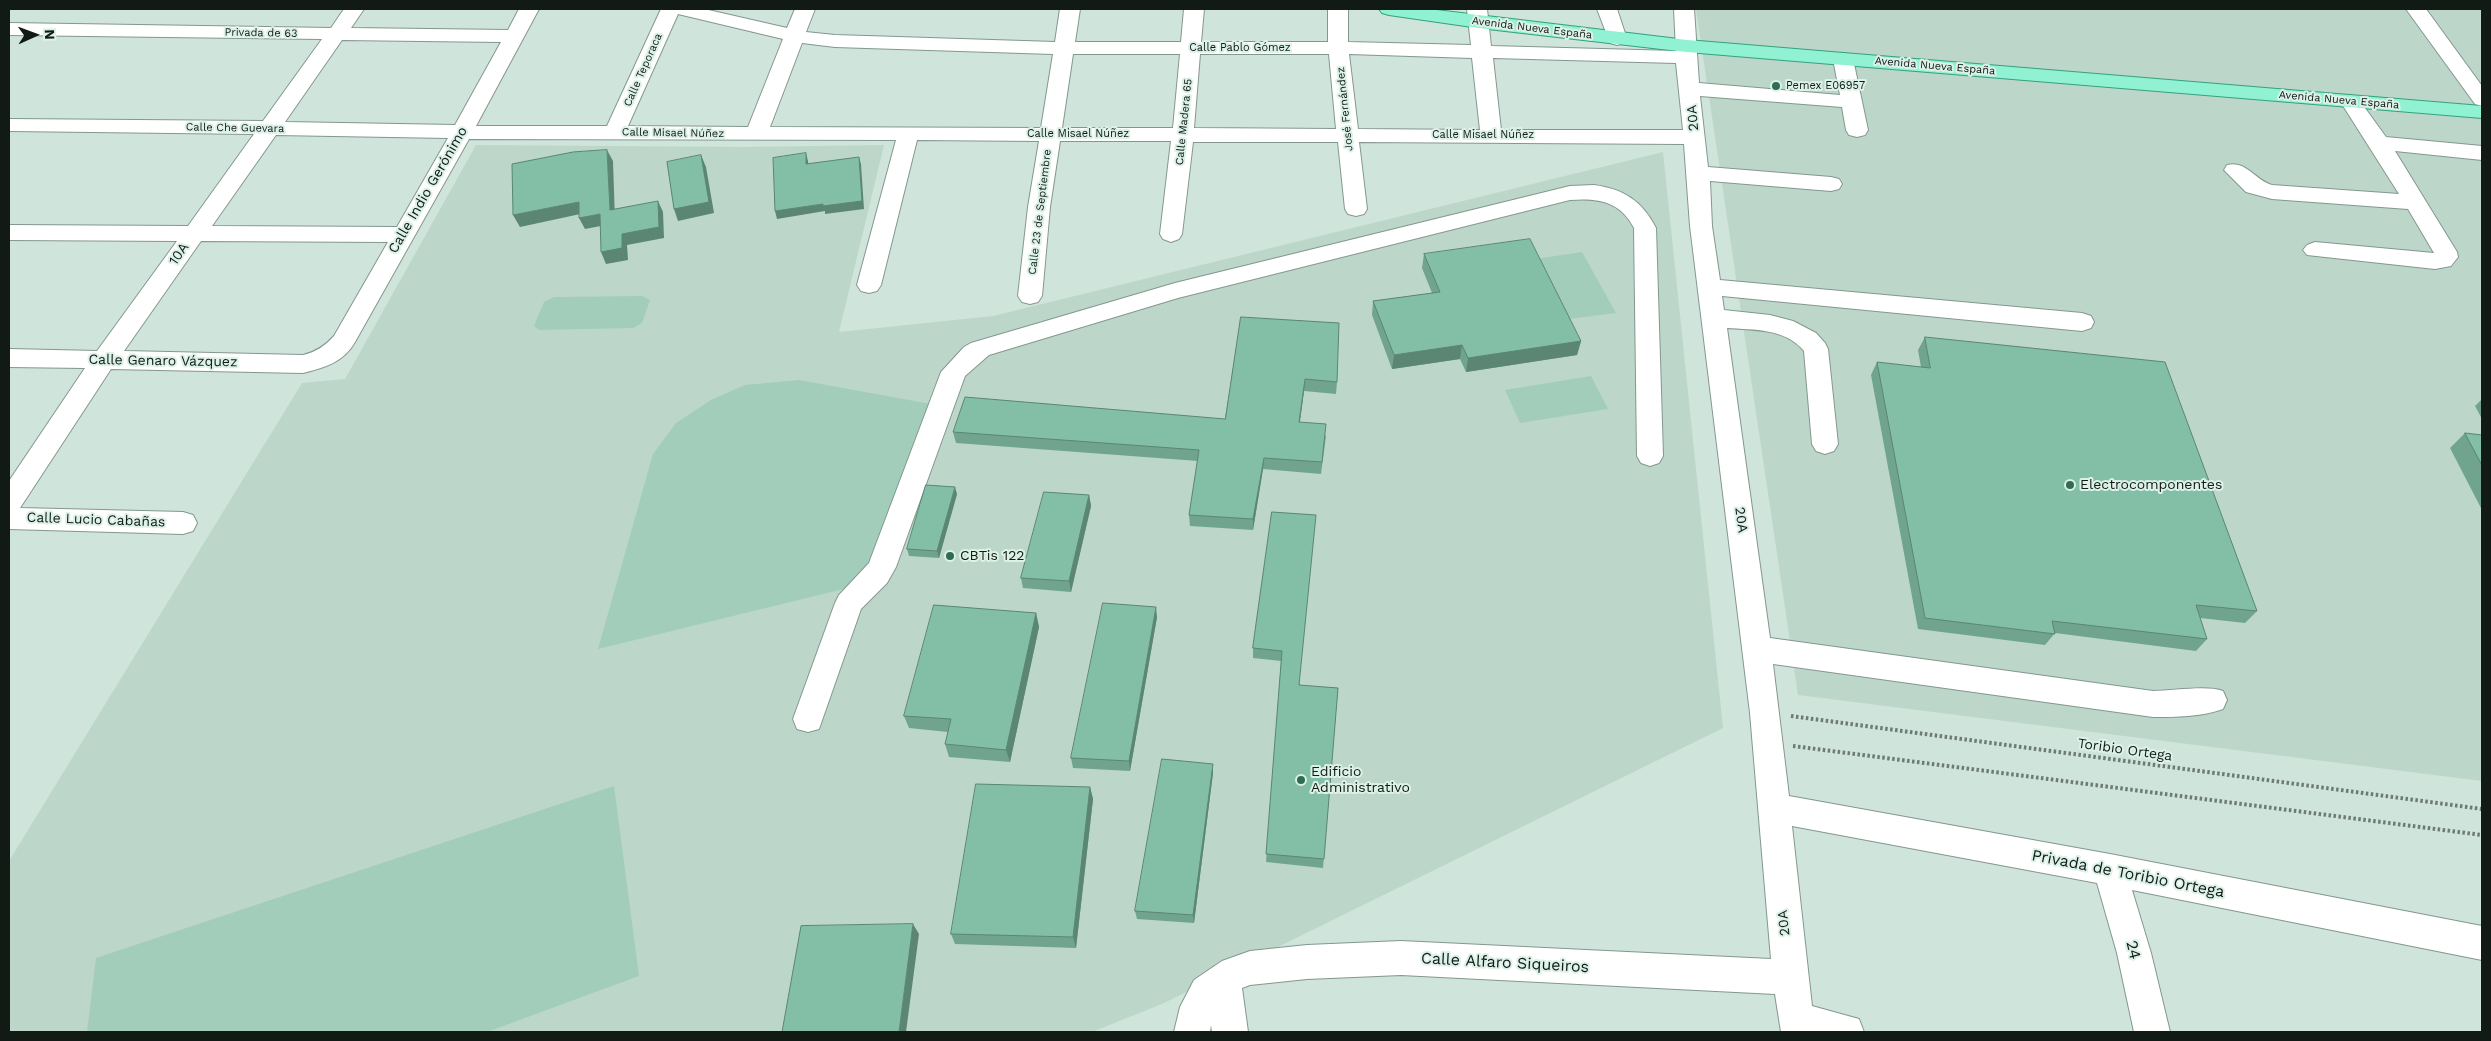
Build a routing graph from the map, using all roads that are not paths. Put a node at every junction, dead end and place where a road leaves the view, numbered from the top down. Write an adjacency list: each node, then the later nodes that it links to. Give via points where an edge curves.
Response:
1 (50, 9): 16 (street)
2 (354, 9): 17 (street, 10A)
3 (529, 9): 18 (street, Calle Indio Gerónimo)
4 (671, 9): 36 (street, Calle Teporaca)
5 (681, 9): 19 (street)
6 (805, 9): 19 (street)
7 (1070, 9): 21 (street, Calle 23 de Septiembre)
8 (1194, 9): 22 (street, Calle Madera 65)
9 (1338, 9): 23 (street, José Fernández)
10 (1389, 9): 14 (main road, Avenida Nueva España)
11 (1607, 9): 20 (street)
12 (1684, 9): 25 (street, 20A)
13 (2416, 9): 29 (street)
14 (1478, 15): 20 (main road, Avenida Nueva España); 24 (street)
15 (9, 29): 16 (street, Privada de 63)
16 (29, 29): 17 (street, Privada de 63)
17 (334, 34): 18 (street, Privada de 63); 33 (street, 10A)
18 (513, 36): 35 (street, Calle Indio Gerónimo)
19 (794, 36): 21 (street, Calle Pablo Gómez, via 835,41); 38 (street)
20 (1617, 39): 25 (main road, Avenida Nueva España)
21 (1064, 48): 22 (street, Calle Pablo Gómez); 37 (street, Calle 23 de Septiembre)
22 (1192, 48): 23 (street, Calle Pablo Gómez); 40 (street, Calle Madera 65)
23 (1338, 48): 24 (street, Calle Pablo Gómez); 42 (street, José Fernández)
24 (1480, 51): 25 (street, Calle Pablo Gómez); 41 (street)
25 (1687, 51): 26 (main road, Avenida Nueva España); 27 (street, 20A)
26 (1843, 59): 28 (main road, Avenida Nueva España); 30 (street)
27 (1691, 89): 30 (street); 43 (street, 20A)
28 (2350, 100): 31 (main road, Avenida Nueva España); 44 (street)
29 (2482, 100)
30 (1852, 102): 34 (street)
31 (2482, 112)
32 (9, 125): 33 (street, Calle Che Guevara)
33 (267, 129): 35 (street, Calle Che Guevara); 52 (street, 10A)
34 (1857, 130)
35 (462, 132): 36 (street, Calle Misael Núñez); 54 (street, Calle Indio Gerónimo)
36 (615, 132): 38 (street, Calle Misael Núñez)
37 (1050, 133): 39 (street, Calle Misael Núñez); 40 (street, Calle Misael Núñez); 58 (street, Calle 23 de Septiembre)
38 (756, 134): 39 (street, Calle Misael Núñez)
39 (908, 134): 56 (street)
40 (1183, 134): 42 (street, Calle Misael Núñez); 53 (street, Calle Madera 65)
41 (1491, 134): 42 (street, Calle Misael Núñez); 43 (street, Calle Misael Núñez)
42 (1348, 136): 50 (street, José Fernández)
43 (1695, 137): 47 (street, 20A)
44 (2379, 143): 45 (street); 49 (street)
45 (2482, 153)
46 (2235, 170): 49 (street, via 2254,187 2272,192)
47 (1698, 173): 48 (street); 57 (street, 20A, via 1701,226)
48 (1831, 184)
49 (2413, 202): 55 (street, via 2445,252 2443,260)
50 (1356, 209)
51 (9, 232): 52 (street)
52 (194, 234): 54 (street); 62 (street, 10A)
53 (1171, 234)
54 (402, 235): 63 (street, Calle Indio Gerónimo, via 342,342 331,354)
55 (2315, 250)
56 (869, 285)
57 (1710, 287): 59 (street, 20A); 60 (street)
58 (1030, 296)
59 (1714, 318): 64 (street, via 1791,327 1810,340 1816,349); 69 (street, 20A)
60 (2082, 322)
61 (9, 358): 62 (street, Calle Genaro Vázquez)
62 (105, 360): 63 (street, Calle Genaro Vázquez, via 303,364); 66 (street, 10A)
63 (317, 361)
64 (1825, 444)
65 (1650, 456): 71 (street, via 1645,228 1634,208 1618,197 1599,192 1570,193 1364,243 1175,291 980,349 954,372 882,567 849,602)
66 (9, 502)
67 (9, 518): 68 (street, Calle Lucio Cabañas)
68 (183, 523)
69 (1757, 649): 70 (street, via 2153,704); 72 (street, 20A)
70 (2212, 700)
71 (808, 719)
72 (1773, 808): 73 (street, Privada de Toribio Ortega); 75 (street, 20A)
73 (2110, 870): 74 (street, Privada de Toribio Ortega); 81 (street, 24)
74 (2482, 943)
75 (1790, 977): 76 (street, Calle Alfaro Siqueiros, via 1401,958 1250,968); 77 (street, 20A)
76 (1224, 980): 78 (street, Calle Alfaro Siqueiros, via 1206,992 1198,1007); 79 (street)
77 (1799, 1026): 80 (street)
78 (1192, 1032)
79 (1230, 1032)
80 (1846, 1032)
81 (2152, 1032)

